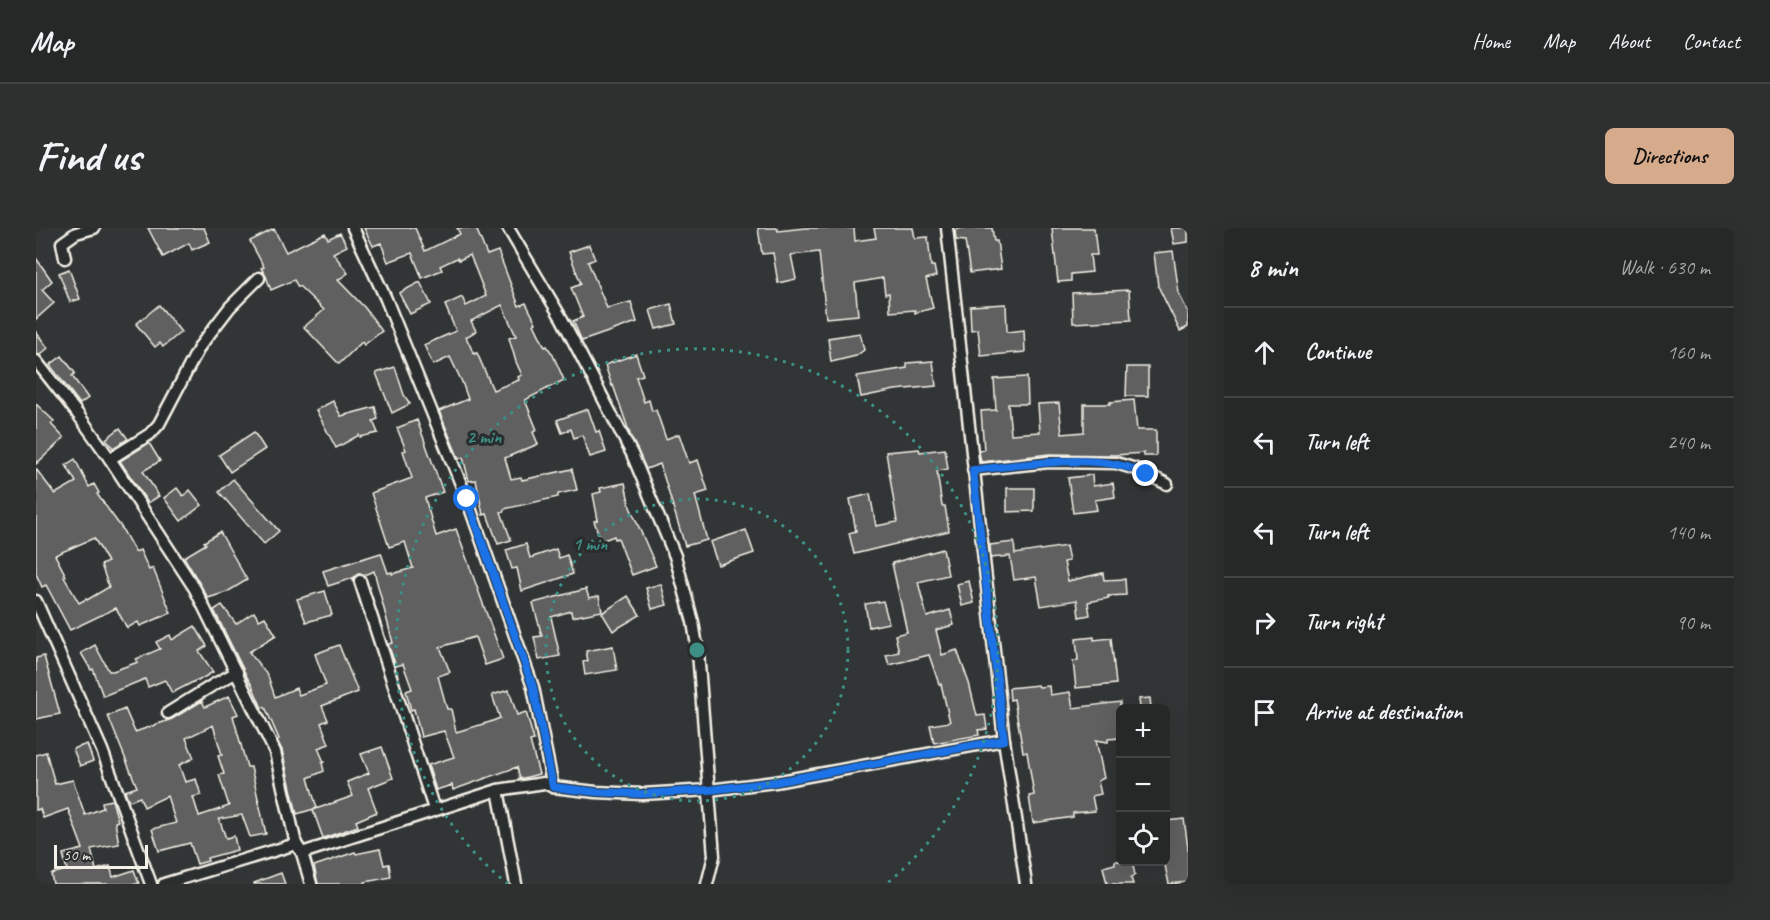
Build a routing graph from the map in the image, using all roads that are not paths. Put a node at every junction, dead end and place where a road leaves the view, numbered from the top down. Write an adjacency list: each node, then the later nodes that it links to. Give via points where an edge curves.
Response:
1 (94, 228): 5 (street, via 76,233 62,243)
2 (353, 228): 16 (street, via 467,499 533,687)
3 (508, 228): 18 (street, via 562,319 632,454 675,556 698,652)
4 (947, 228): 9 (street)
5 (65, 258)
6 (259, 279): 8 (street, via 200,346 159,424)
7 (36, 361): 8 (street)
8 (110, 459): 13 (street, via 195,589)
9 (973, 470): 10 (street, via 1049,462 1116,463); 15 (street)
10 (1167, 484)
11 (360, 580): 19 (street)
12 (36, 602): 21 (street, via 102,750)
13 (237, 672): 14 (street); 20 (street, via 276,752)
14 (168, 713)
15 (1004, 740): 18 (street, via 775,782); 26 (street)
16 (553, 787): 17 (street, via 543,783); 18 (street, via 642,794)
17 (498, 790): 19 (street); 24 (street)
18 (709, 790): 25 (street, via 714,855)
19 (434, 809): 20 (street)
20 (299, 848): 22 (street); 23 (street)
21 (151, 884)
22 (164, 884)
23 (311, 884)
24 (516, 884)
25 (707, 884)
26 (1026, 884)

